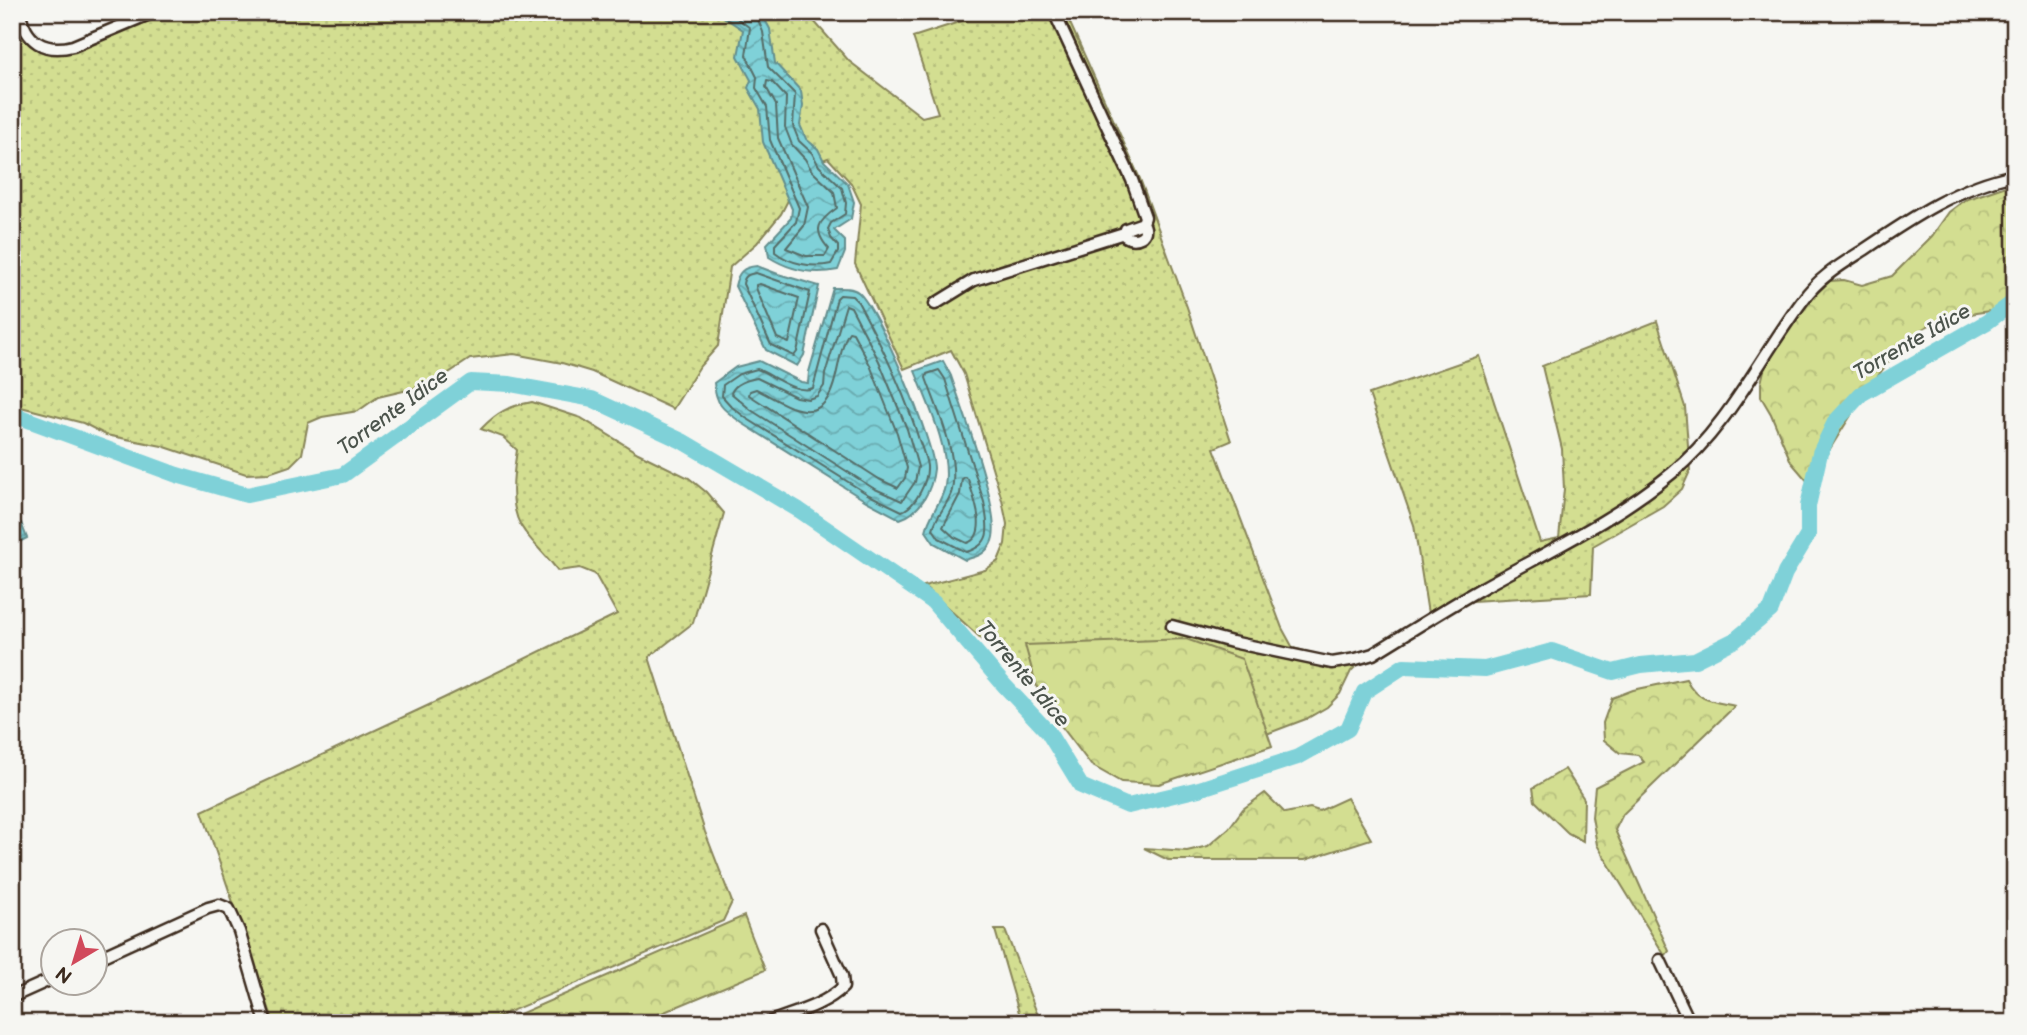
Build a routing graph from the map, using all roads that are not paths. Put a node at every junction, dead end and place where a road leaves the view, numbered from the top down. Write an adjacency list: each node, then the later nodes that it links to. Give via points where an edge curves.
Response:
1 (20, 12): 2 (street, via 27,35 37,45 60,49)
2 (154, 12)
3 (1054, 12): 5 (street, via 1132,180 1143,223 974,280)
4 (2015, 175): 6 (street, via 1947,198 1827,275 1804,298 1714,430 1646,494 1373,654 1332,663)
5 (935, 304)
6 (1172, 626)
7 (821, 929): 13 (street, via 843,987)
8 (108, 954): 12 (street, via 208,908 219,905 229,909)
9 (1660, 960): 14 (street)
10 (38, 985): 11 (street)
11 (12, 997)
12 (266, 1023)
13 (768, 1023)
14 (1690, 1023)

